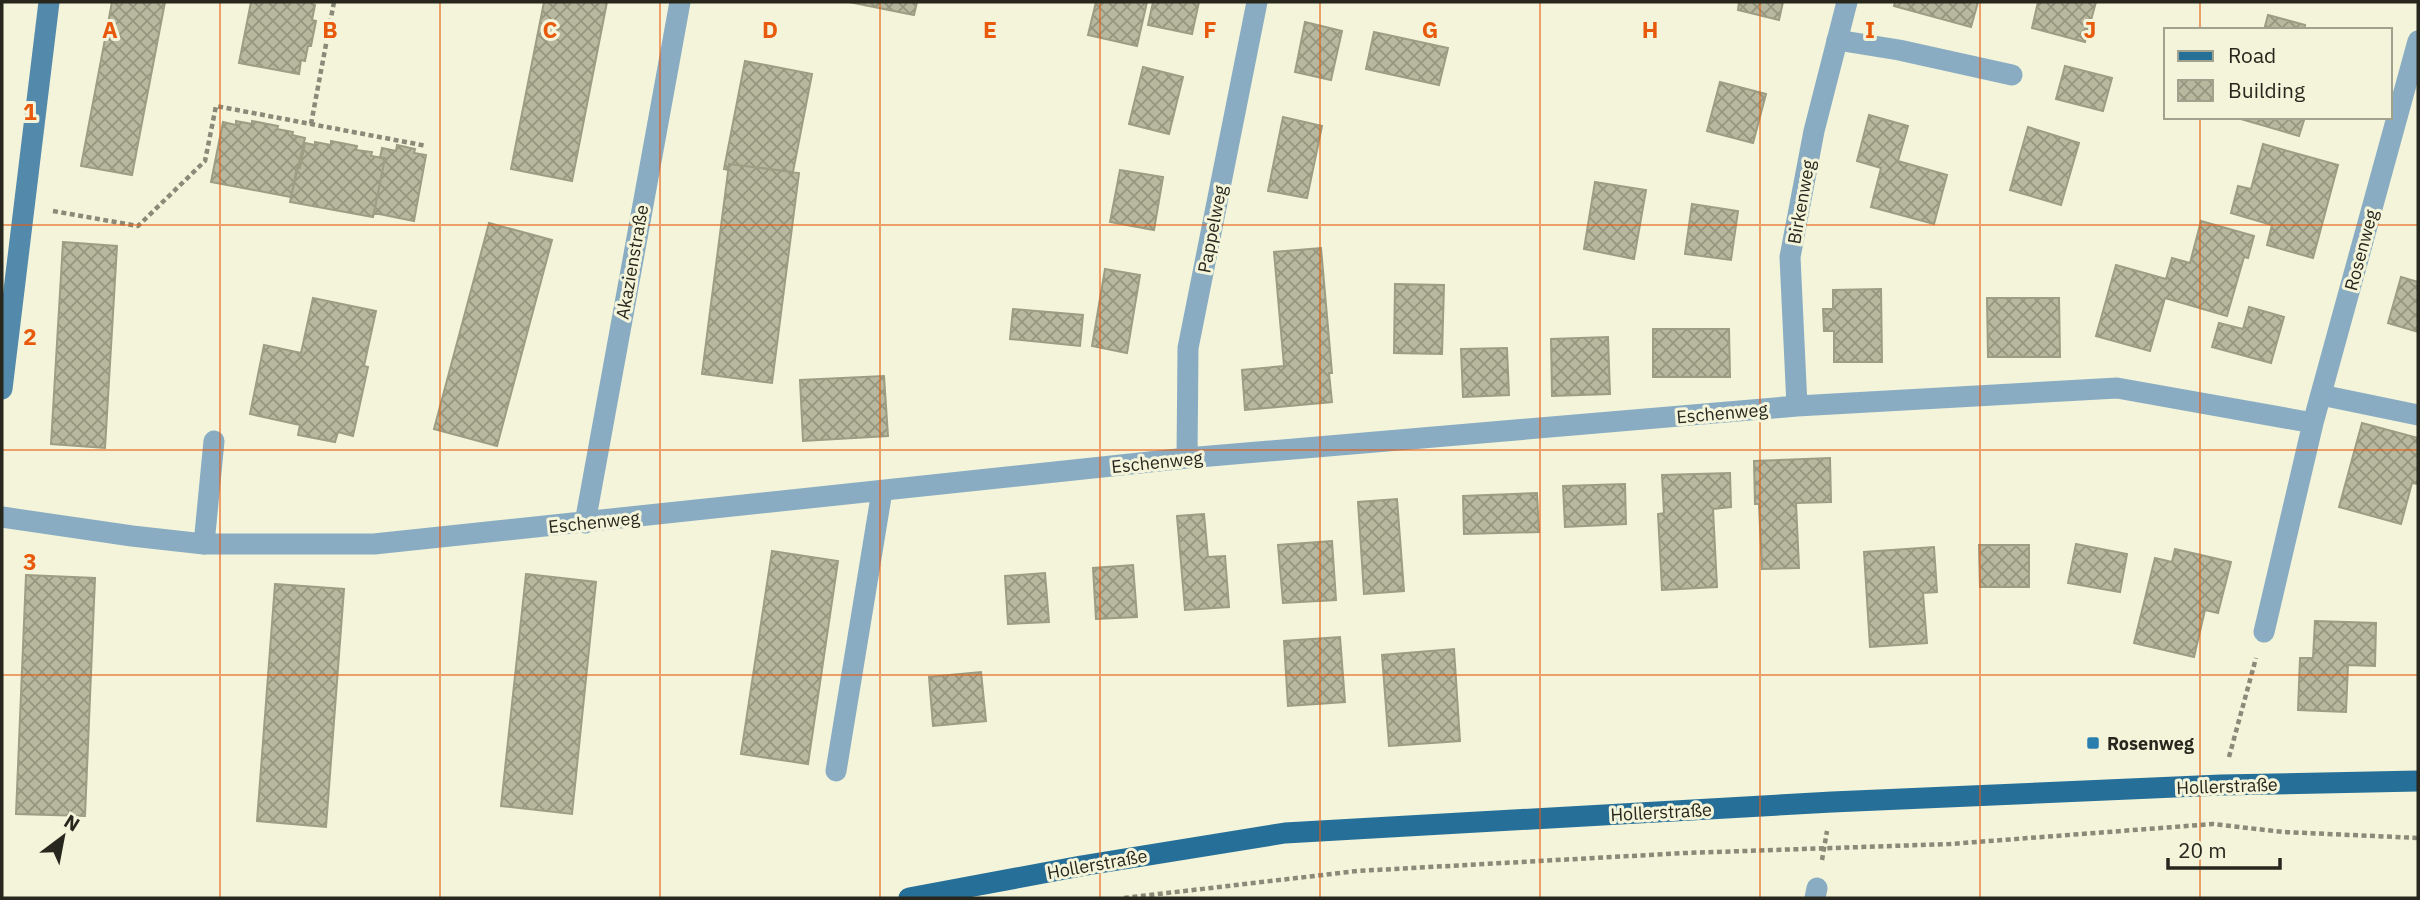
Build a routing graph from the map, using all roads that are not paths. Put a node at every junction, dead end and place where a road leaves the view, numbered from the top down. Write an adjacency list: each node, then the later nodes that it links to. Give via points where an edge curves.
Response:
1 (48, 2): 8 (street)
2 (680, 2): 17 (street, Akazienstraße)
3 (1257, 2): 14 (street, Pappelweg, via 1188,348)
4 (1847, 2): 5 (street, Birkenweg)
5 (1838, 40): 7 (street); 10 (street, Birkenweg, via 1814,131 1790,257)
6 (2418, 41): 9 (street, Rosenweg)
7 (2012, 75)
8 (2, 390)
9 (2321, 394): 11 (street); 12 (street, Rosenweg)
10 (1797, 406): 12 (street, Eschenweg, via 2117,388); 14 (street, Eschenweg)
11 (2418, 415)
12 (2313, 423): 19 (street, Rosenweg)
13 (214, 441): 18 (street)
14 (1187, 458): 15 (street, Eschenweg)
15 (882, 491): 17 (street, Eschenweg); 20 (street)
16 (2, 517): 18 (street, Eschenweg)
17 (584, 523): 18 (street, Eschenweg, via 374,544)
18 (204, 544)
19 (2264, 632)
20 (836, 771)
21 (2418, 780): 22 (main road, Hollerstraße, via 1832,802 1284,832)
22 (909, 898)

